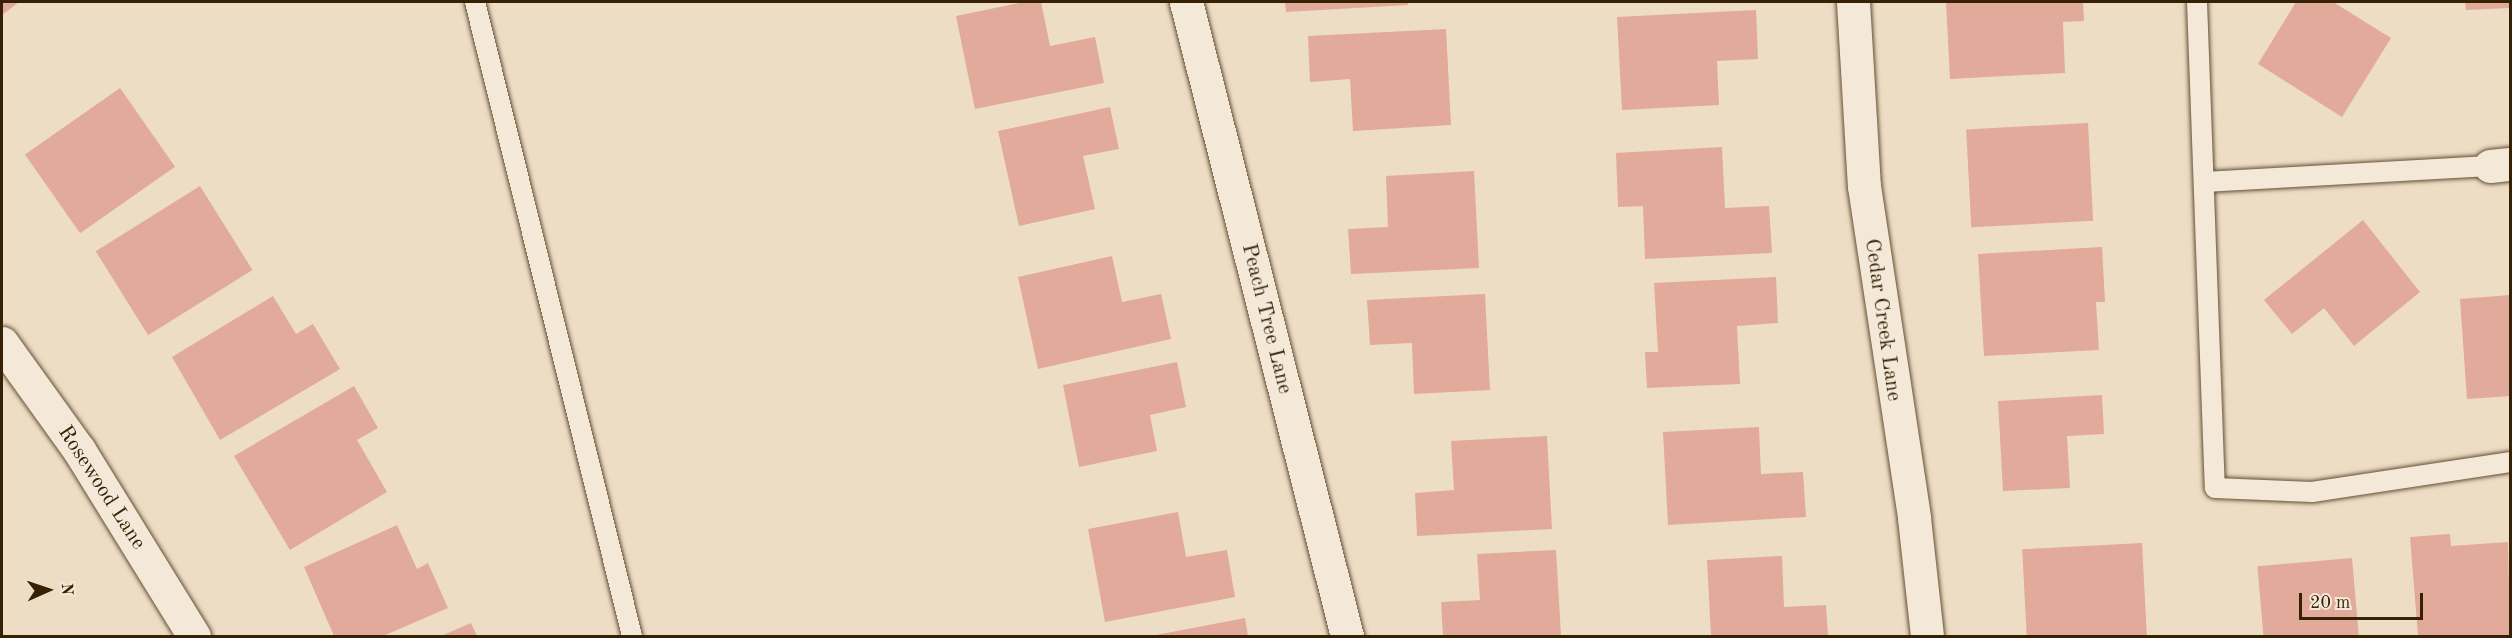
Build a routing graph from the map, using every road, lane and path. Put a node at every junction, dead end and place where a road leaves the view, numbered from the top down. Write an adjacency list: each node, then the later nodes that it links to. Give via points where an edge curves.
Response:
1 (475, 2): 10 (lane)
2 (1186, 2): 11 (street, Peach Tree Lane)
3 (1853, 2): 12 (street, Cedar Creek Lane, via 1864,186 1914,518)
4 (2197, 2): 6 (lane)
5 (2500, 165): 6 (lane)
6 (2204, 182): 8 (lane, via 2215,488 2312,492)
7 (2, 344): 9 (street, Rosewood Lane, via 79,450)
8 (2511, 462)
9 (194, 636)
10 (632, 636)
11 (1347, 636)
12 (1927, 636)

